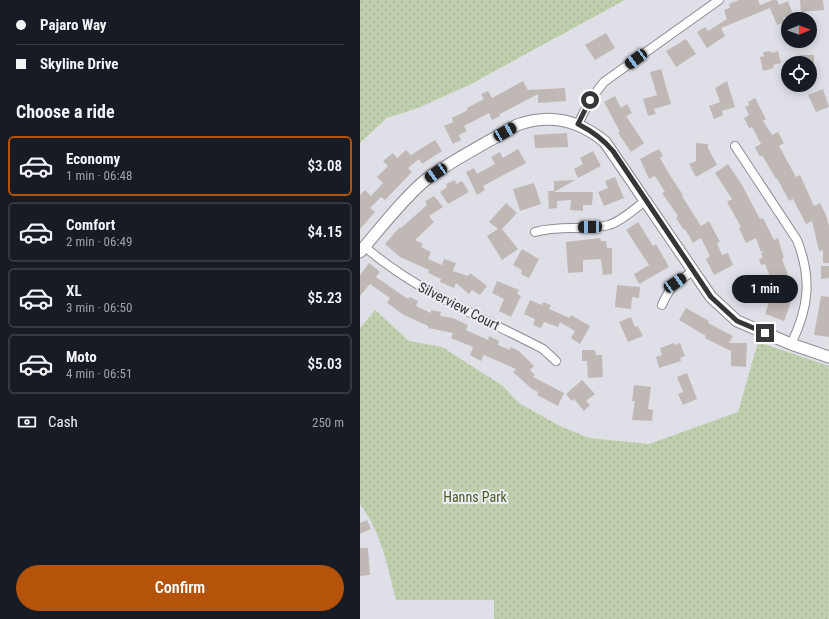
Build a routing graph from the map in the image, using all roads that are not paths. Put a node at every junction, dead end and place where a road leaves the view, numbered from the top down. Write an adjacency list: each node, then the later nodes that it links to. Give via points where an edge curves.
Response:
1 (720, 0): 2 (street, via 604,82 590,100)
2 (578, 124): 4 (street, via 594,132 605,142); 6 (street, via 543,118 530,120 511,129 427,179)
3 (735, 146): 9 (street, via 797,240 802,252 808,282 800,323)
4 (645, 201): 5 (street, via 610,225 550,228); 7 (street)
5 (535, 232)
6 (362, 249): 11 (street, Silverview Court, via 424,288 542,349)
7 (693, 271): 8 (street, via 668,290); 9 (street, via 711,297 737,321)
8 (662, 305)
9 (791, 344): 10 (street)
10 (829, 357)
11 (556, 361)

